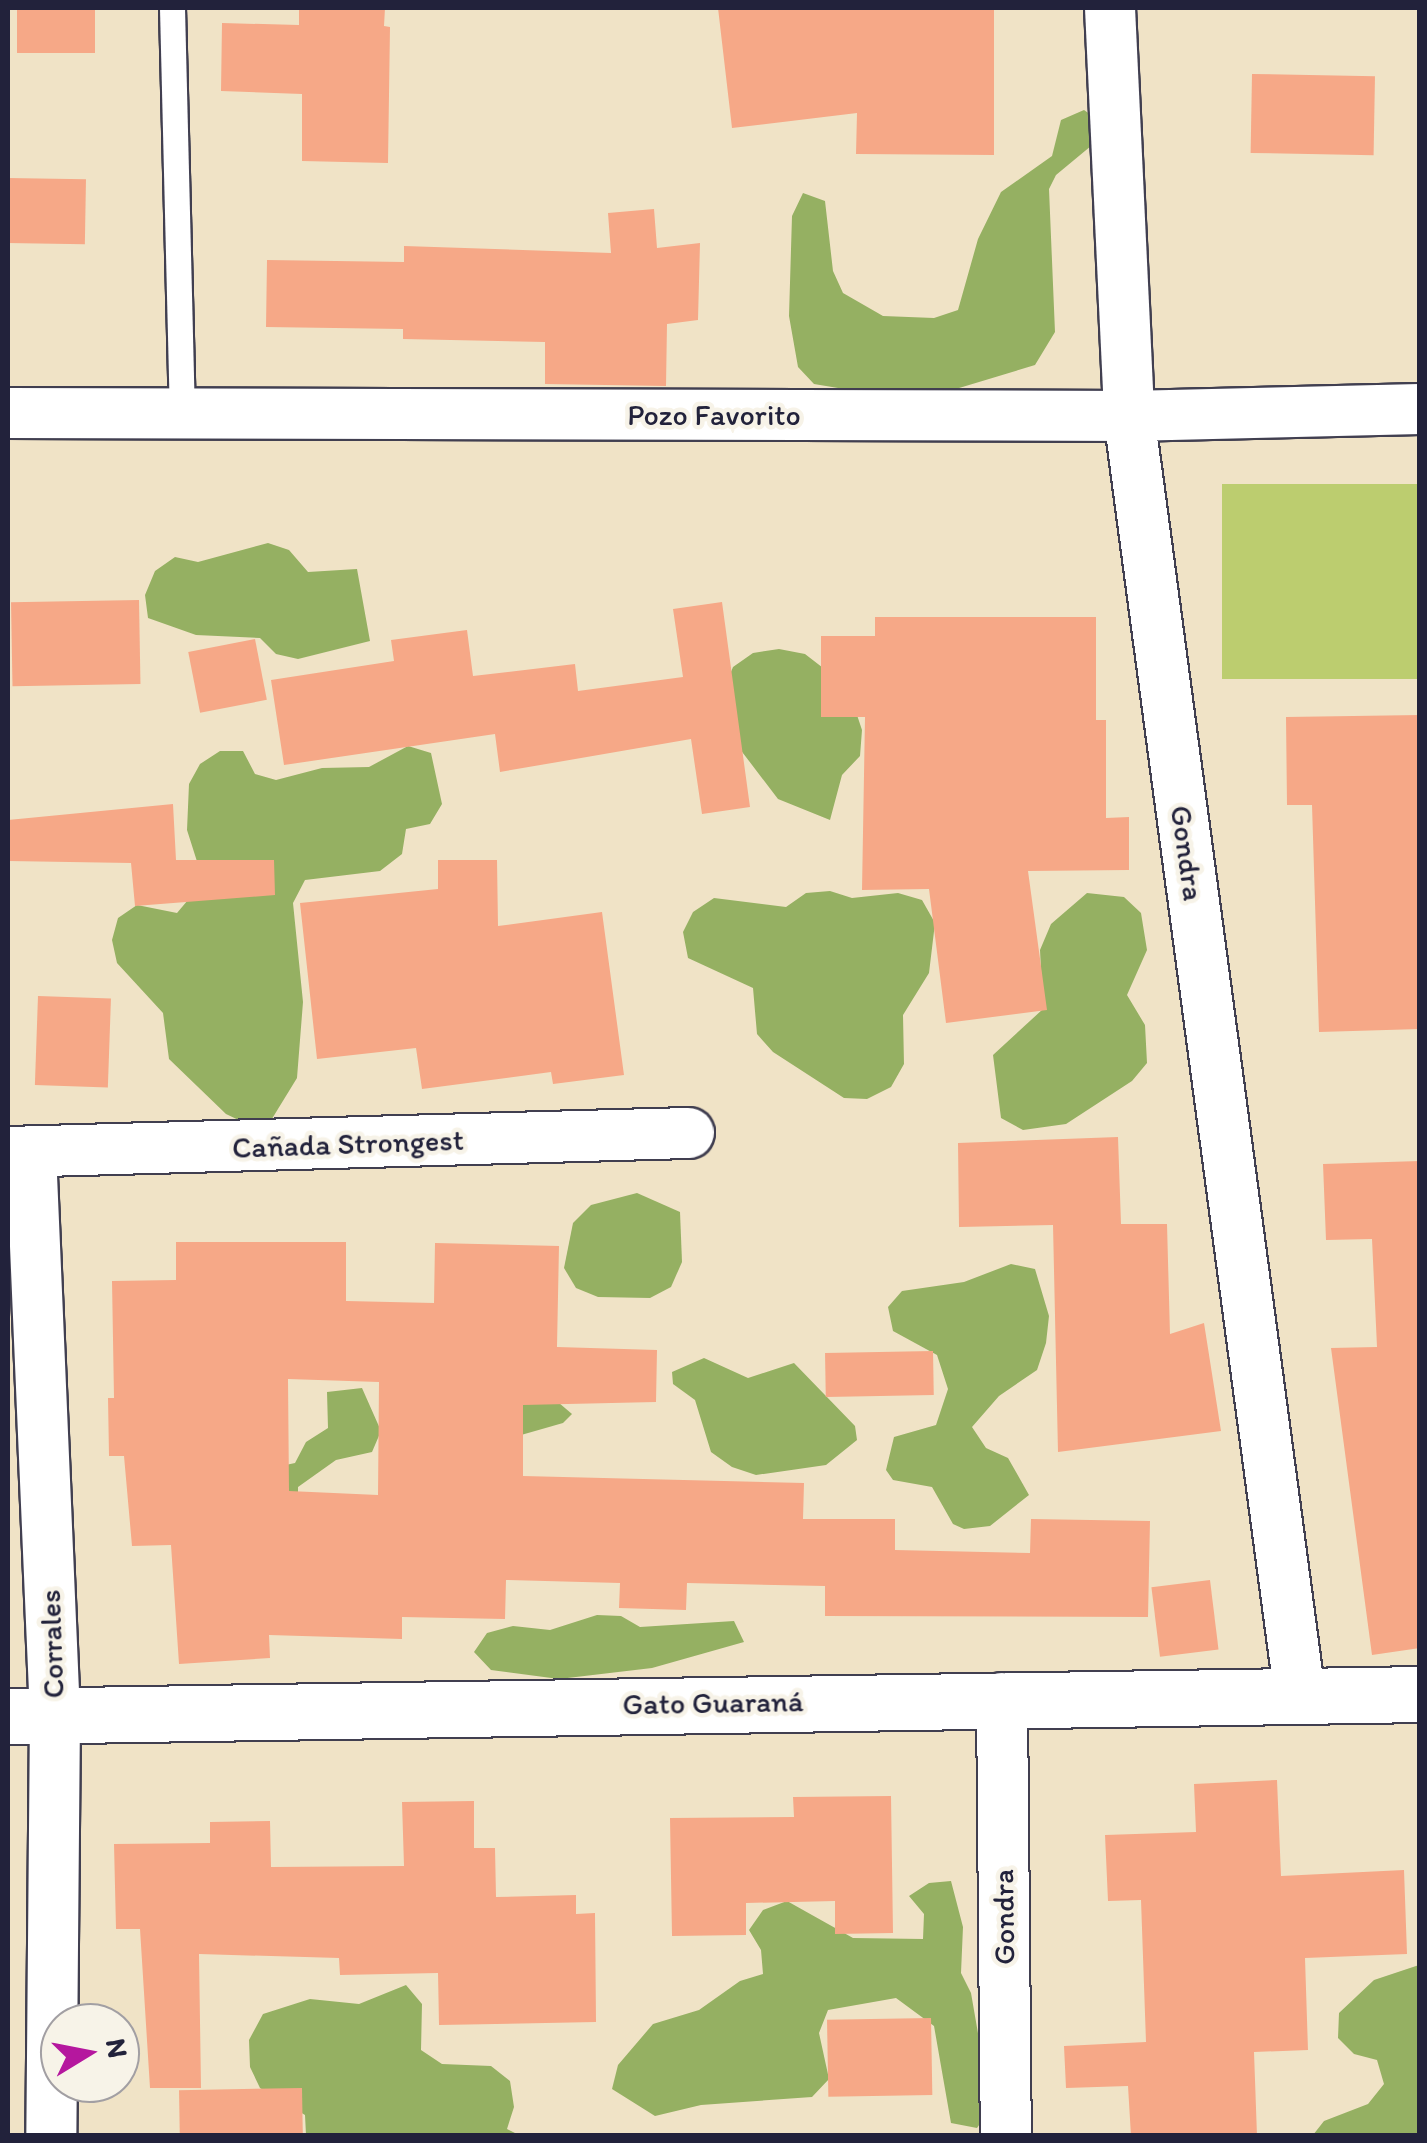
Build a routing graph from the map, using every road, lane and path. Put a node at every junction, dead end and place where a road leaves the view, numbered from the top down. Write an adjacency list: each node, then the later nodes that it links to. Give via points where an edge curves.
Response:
1 (172, 8): 5 (lane)
2 (1110, 8): 6 (street, Gondra)
3 (1420, 409): 6 (street, Pozo Favorito)
4 (8, 413): 5 (street, Pozo Favorito)
5 (182, 414): 6 (street, Pozo Favorito)
6 (1129, 416): 10 (street, Gondra)
7 (688, 1133): 8 (street, Cañada Strongest)
8 (19, 1152): 12 (street, Corrales)
9 (1420, 1694): 10 (street, Gato Guaraná)
10 (1300, 1696): 11 (street, Gato Guaraná)
11 (1002, 1698): 12 (street, Gato Guaraná); 14 (street, Gondra)
12 (31, 1715): 13 (street, Corrales)
13 (52, 2136)
14 (1006, 2136)

